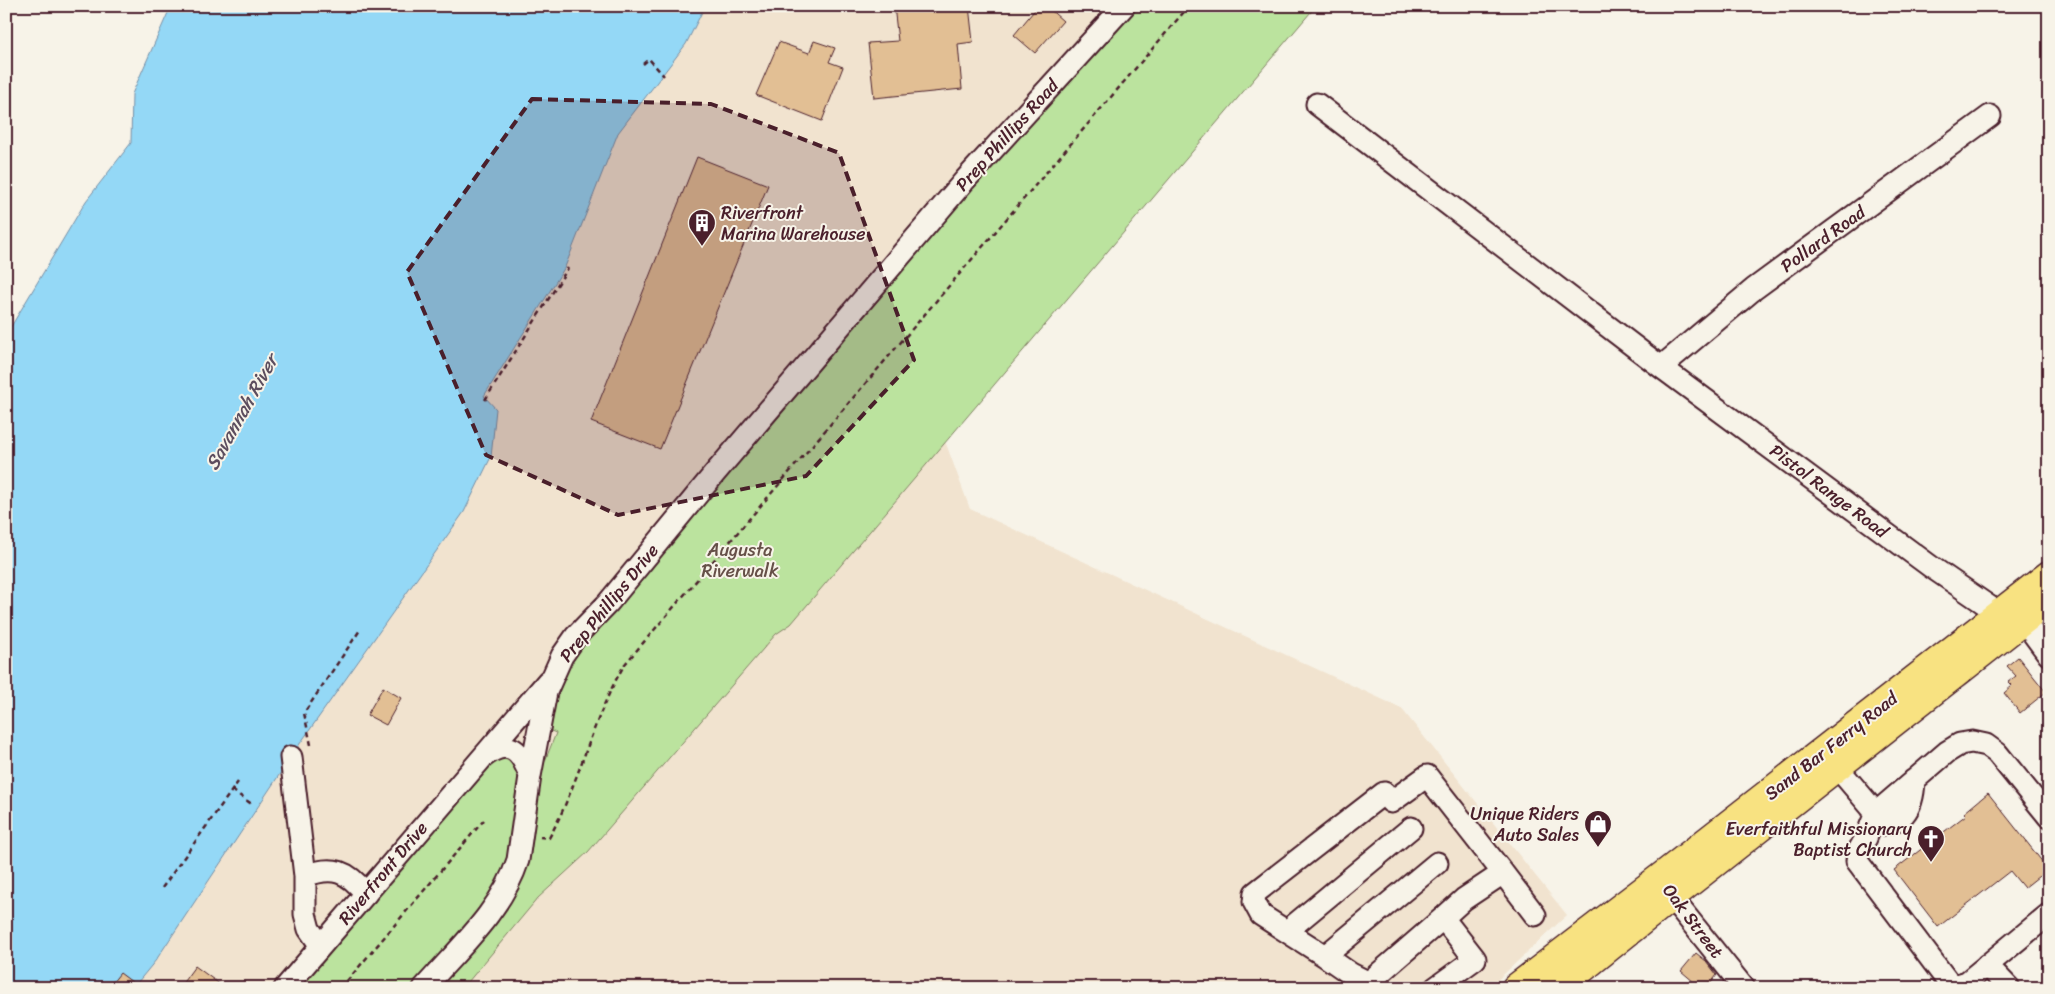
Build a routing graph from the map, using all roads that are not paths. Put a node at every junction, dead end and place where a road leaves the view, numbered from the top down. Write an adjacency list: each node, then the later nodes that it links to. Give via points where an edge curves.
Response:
1 (1124, 6): 4 (street, Prep Phillips Road, via 965,180)
2 (1317, 104): 5 (street, Pistol Range Road)
3 (1990, 116): 5 (street, Pollard Road, via 1754,289)
4 (892, 266): 10 (street, Prep Phillips Drive, via 608,603 576,636)
5 (1661, 367): 8 (street, Pistol Range Road, via 1930,566)
6 (2049, 575): 8 (main road, Sand Bar Ferry Road)
7 (2049, 600): 8 (main road, Sand Bar Ferry Road)
8 (2012, 617): 9 (street, Pistol Range Road); 13 (main road, Sand Bar Ferry Road); 21 (main road, Sand Bar Ferry Road)
9 (2049, 655)
10 (552, 677): 12 (street, Riverfront Drive); 14 (street, Prep Phillips Drive, via 546,692)
11 (291, 758): 20 (street)
12 (481, 758): 14 (street, Riverfront Drive, via 500,748 512,749 519,752); 22 (street, Riverfront Drive)
13 (1837, 767): 16 (street); 21 (main road, Sand Bar Ferry Road)
14 (530, 776): 33 (street, Prep Phillips Drive, via 514,874 498,901)
15 (2049, 817): 16 (street, via 1997,753 1986,745 1972,742 1960,744 1947,752)
16 (1873, 819): 29 (street, via 1857,861 1949,982 1957,986 1966,982)
17 (1411, 828): 26 (street)
18 (1437, 863): 28 (street)
19 (1503, 873): 24 (street); 25 (street, via 1464,899); 26 (street, via 1427,776 1388,798 1256,893 1254,902 1261,915)
20 (305, 876): 22 (street, via 331,870 344,873); 27 (street, via 305,914 309,929)
21 (1666, 888): 31 (main road, Sand Bar Ferry Road); 35 (main road, Sand Bar Ferry Road); 36 (street, Oak Street)
22 (366, 894): 27 (street, Riverfront Drive)
23 (2049, 914): 29 (street)
24 (1535, 915)
25 (1443, 918): 30 (street); 34 (street, via 1475,959)
26 (1288, 930): 28 (street)
27 (321, 946): 32 (street, Riverfront Drive)
28 (1325, 956): 30 (street)
29 (1987, 965): 37 (street)
30 (1374, 985)
31 (1528, 985)
32 (285, 988)
33 (424, 988)
34 (1435, 988)
35 (1558, 988)
36 (1744, 988)
37 (2009, 988)

